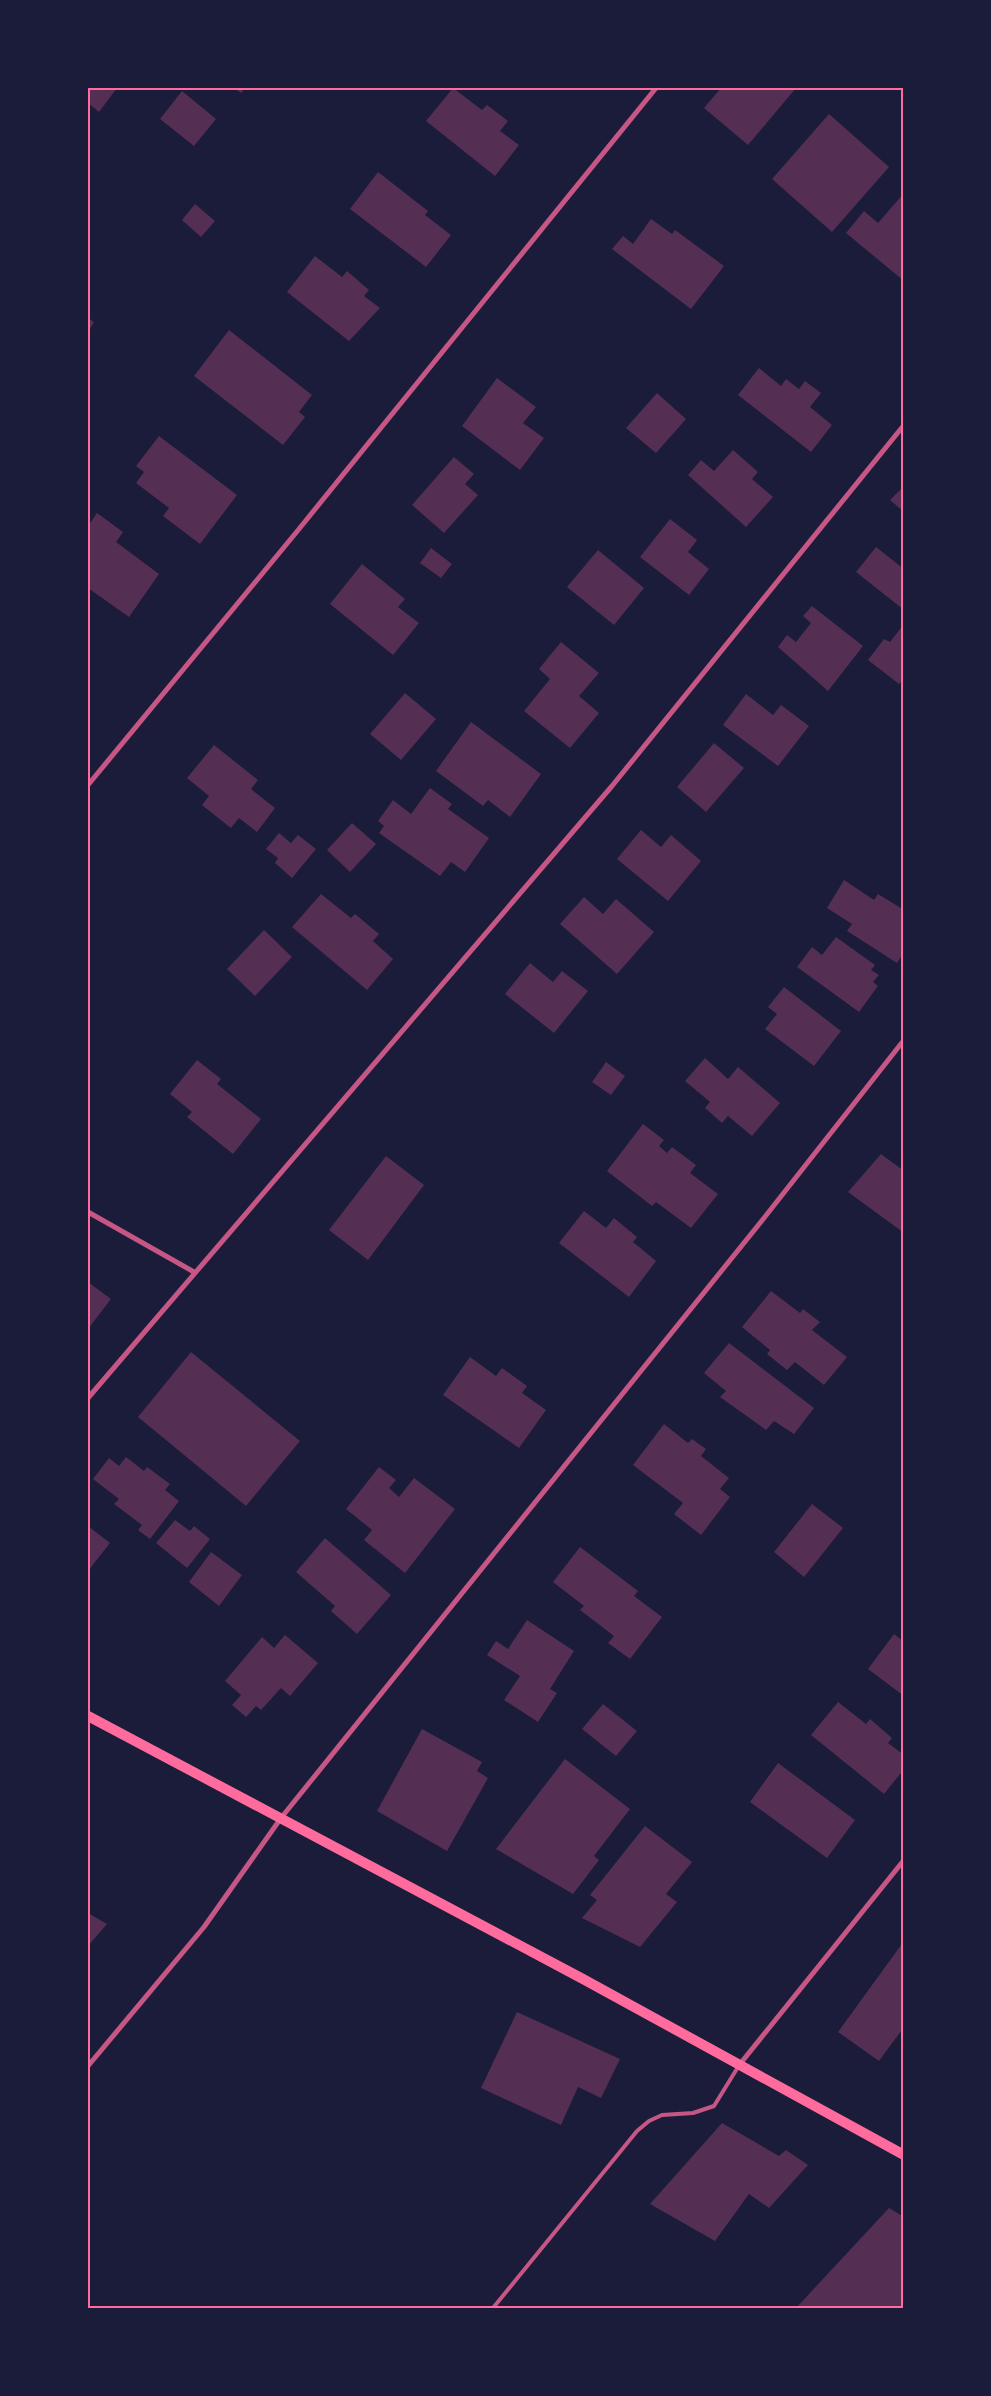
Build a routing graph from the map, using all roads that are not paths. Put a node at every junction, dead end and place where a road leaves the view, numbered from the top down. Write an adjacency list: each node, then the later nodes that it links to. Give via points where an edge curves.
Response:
1 (656, 88): 3 (street)
2 (904, 425): 6 (street, via 612,786)
3 (88, 786)
4 (904, 1040): 9 (street)
5 (88, 1212): 6 (street)
6 (194, 1272): 7 (street)
7 (88, 1398)
8 (88, 1716): 9 (main road)
9 (281, 1818): 11 (main road); 12 (street, via 204,1927)
10 (904, 1860): 11 (street)
11 (740, 2064): 13 (main road); 14 (lane, via 714,2106 694,2112 662,2115 637,2131)
12 (88, 2066)
13 (904, 2154)
14 (493, 2308)

